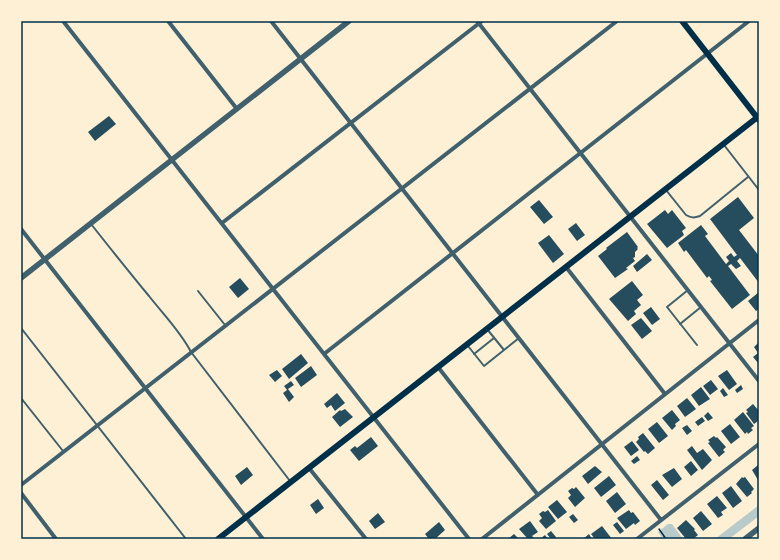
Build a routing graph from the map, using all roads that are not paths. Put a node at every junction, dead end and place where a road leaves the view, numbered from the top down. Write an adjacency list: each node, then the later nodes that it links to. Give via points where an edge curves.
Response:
1 (63, 21): 17 (street)
2 (168, 21): 12 (street)
3 (271, 21): 10 (street)
4 (349, 21): 10 (street)
5 (617, 21): 11 (street)
6 (682, 21): 9 (main road)
7 (749, 21): 9 (street)
8 (479, 22): 11 (street); 14 (street)
9 (707, 53): 13 (main road); 16 (street)
10 (301, 59): 12 (street); 14 (street)
11 (530, 89): 16 (street); 19 (street)
12 (237, 109): 17 (street)
13 (758, 118): 15 (main road)
14 (351, 123): 19 (street); 24 (street)
15 (723, 144): 18 (lane); 20 (main road)
16 (581, 153): 22 (street); 26 (street)
17 (172, 160): 23 (street); 24 (street)
18 (748, 177): 20 (lane, via 695,218 686,215); 21 (lane)
19 (402, 189): 26 (street); 30 (street)
20 (666, 189): 22 (main road)
21 (759, 190)
22 (630, 217): 28 (main road); 31 (street)
23 (90, 223): 27 (street); 46 (lane)
24 (222, 224): 30 (street)
25 (21, 229): 27 (street)
26 (452, 253): 34 (street); 47 (street)
27 (45, 259): 29 (street); 51 (street)
28 (566, 267): 34 (main road); 52 (street)
29 (21, 278)
30 (273, 289): 37 (street); 47 (street)
31 (688, 290): 33 (street); 36 (lane, via 667,307)
32 (198, 291): 37 (lane)
33 (701, 307): 36 (lane); 42 (street)
34 (502, 317): 39 (main road); 41 (street)
35 (759, 320): 42 (street)
36 (680, 324): 44 (lane)
37 (225, 326): 46 (street)
38 (21, 328): 55 (lane)
39 (487, 329): 40 (lane); 43 (main road)
40 (494, 338): 45 (lane); 48 (lane)
41 (519, 338): 45 (lane); 56 (street)
42 (729, 343): 50 (street); 52 (street)
43 (467, 345): 48 (lane); 49 (main road)
44 (697, 345)
45 (504, 350): 48 (lane, via 484,366)
46 (192, 352): 51 (street); 60 (lane)
47 (324, 354): 54 (street)
48 (474, 354)
49 (438, 367): 54 (main road); 63 (street)
50 (759, 381)
51 (145, 388): 55 (street); 64 (street)
52 (665, 394): 56 (street)
53 (21, 398): 58 (lane)
54 (374, 417): 59 (main road); 72 (street)
55 (98, 426): 58 (street); 68 (lane)
56 (602, 444): 63 (street); 65 (street)
57 (759, 444): 65 (street)
58 (64, 452): 61 (street)
59 (309, 468): 60 (main road); 71 (street)
60 (291, 482): 64 (main road)
61 (21, 485)
62 (21, 493): 67 (street)
63 (538, 495): 73 (street)
64 (246, 517): 69 (main road); 70 (street)
65 (661, 520): 74 (street)
66 (759, 528): 75 (street)
67 (56, 539)
68 (186, 539)
69 (218, 539)
70 (263, 539)
71 (366, 539)
72 (469, 539)
73 (482, 539)
74 (637, 539)
75 (745, 539)

